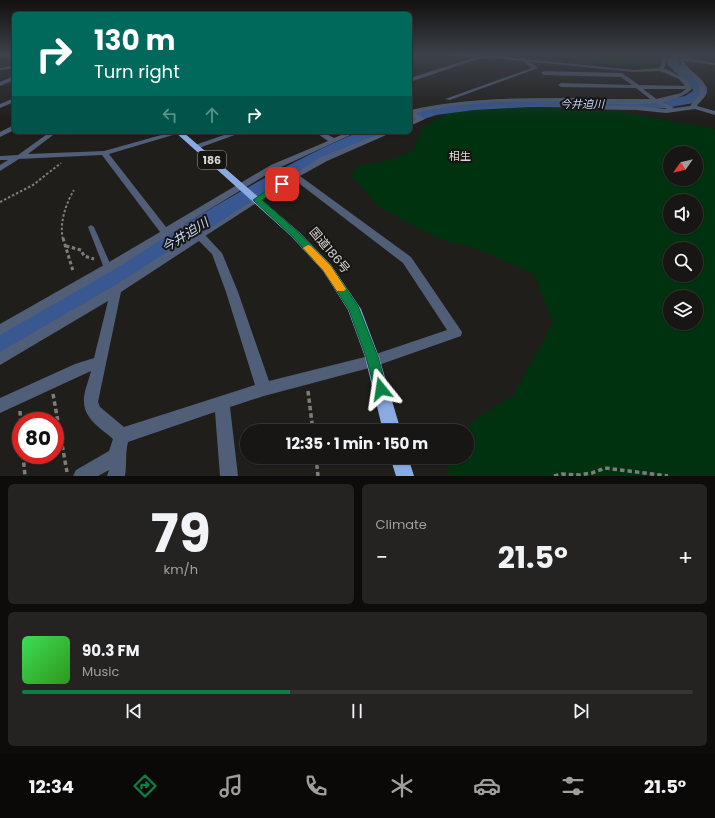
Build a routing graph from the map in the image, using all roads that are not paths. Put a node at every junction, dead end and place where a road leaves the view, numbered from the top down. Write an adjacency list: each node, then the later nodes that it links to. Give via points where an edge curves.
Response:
1 (514, 76): 15 (street)
2 (548, 76): 7 (street)
3 (624, 76): 9 (street)
4 (678, 76): 10 (street, via 688,83)
5 (696, 76): 17 (street, via 706,81 710,92 709,96)
6 (12, 79): 8 (street)
7 (556, 82): 9 (street); 11 (street)
8 (0, 84)
9 (637, 87): 10 (street); 13 (street)
10 (690, 88): 13 (street, via 682,96)
11 (581, 100): 13 (street); 15 (street, via 487,100)
12 (12, 101): 14 (street)
13 (656, 101): 18 (street)
14 (0, 106)
15 (430, 107): 19 (street)
16 (570, 107): 18 (street, via 637,108 659,111)
17 (693, 107): 18 (street); 20 (street)
18 (672, 109)
19 (412, 113)
20 (715, 113)
21 (412, 114): 22 (street, via 422,120)
22 (412, 123)
23 (12, 128): 31 (street)
24 (51, 134): 35 (street)
25 (173, 134): 34 (street)
26 (182, 134): 33 (highway, 国道186号 / 186)
27 (234, 134): 33 (street)
28 (321, 134): 32 (street)
29 (349, 134): 32 (street)
30 (385, 134): 39 (street, via 324,159)
31 (0, 135)
32 (333, 141): 37 (street)
33 (196, 146): 40 (highway, 国道186号 / 186)
34 (104, 153): 35 (street); 44 (street)
35 (18, 157): 36 (street); 38 (street)
36 (0, 158)
37 (277, 168): 39 (street); 40 (street)
38 (0, 169)
39 (293, 176): 41 (lane); 50 (street, via 407,260 456,332)
40 (242, 187): 41 (highway, 国道186号 / 186); 42 (street)
41 (256, 198): 45 (lane); 50 (highway, 国道186号 / 186, via 295,234 326,268 354,309)
42 (179, 225): 44 (street); 45 (street)
43 (91, 227): 46 (lane)
44 (165, 232): 46 (street)
45 (198, 235): 47 (street); 52 (street, via 217,253)
46 (108, 268): 48 (street)
47 (116, 290): 49 (street); 51 (street)
48 (0, 330)
49 (0, 359)
50 (373, 361): 52 (street); 55 (highway, 国道186号 / 186)
51 (100, 362): 54 (street, via 80,368); 56 (street, via 91,402 94,412)
52 (264, 389): 53 (street)
53 (222, 402): 56 (street); 61 (street)
54 (0, 406)
55 (390, 424)
56 (122, 436): 57 (street)
57 (116, 456): 59 (street); 60 (street, via 119,460)
58 (401, 464): 62 (highway)
59 (82, 476)
60 (116, 476)
61 (229, 476)
62 (405, 476)

